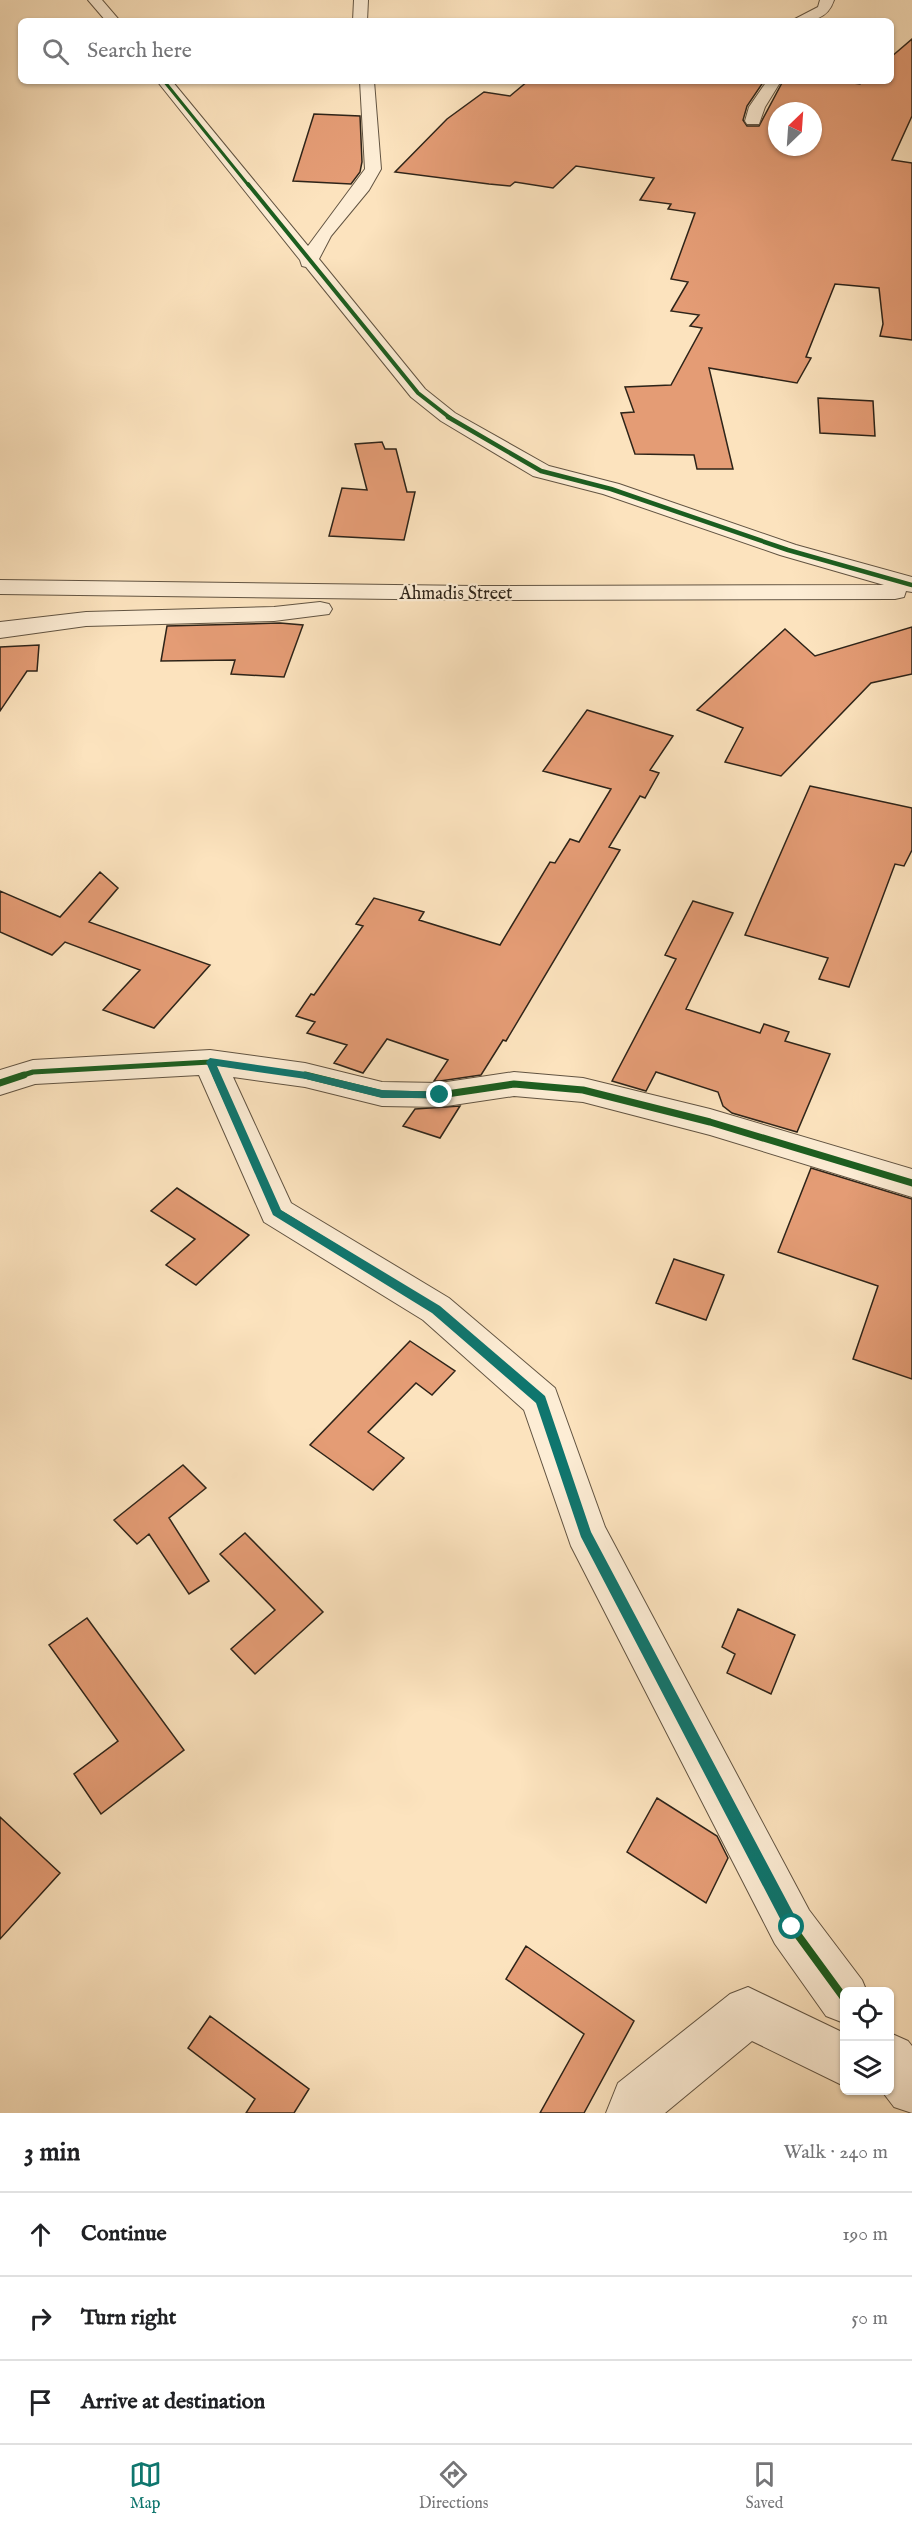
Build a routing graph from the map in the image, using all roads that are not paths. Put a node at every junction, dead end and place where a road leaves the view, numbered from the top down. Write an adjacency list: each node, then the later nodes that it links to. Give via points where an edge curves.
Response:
1 (95, 0): 4 (street)
2 (360, 0): 5 (street)
3 (827, 0): 6 (street, via 824,9)
4 (110, 18)
5 (360, 18)
6 (808, 18)
7 (166, 84): 11 (street)
8 (367, 84): 11 (street, via 373,168 323,234)
9 (772, 84): 10 (street)
10 (753, 121)
11 (308, 262): 12 (street, via 418,393 448,417 542,471 611,489 788,550)
12 (912, 585)
13 (0, 587): 15 (street, Ahmadis Street)
14 (912, 592): 15 (street, Ahmadis Street)
15 (474, 593): 16 (street, via 274,614 86,620)
16 (0, 630)
17 (210, 1062): 18 (street, via 33,1072); 19 (street, via 306,1075 382,1094 440,1095 514,1084 583,1090 710,1122); 20 (street, via 277,1212 436,1309 541,1400 586,1533 792,1927)
18 (0, 1083)
19 (912, 1183)
20 (840, 1993)
21 (840, 2058): 26 (street, via 748,2012 637,2102)
22 (894, 2064): 24 (street)
23 (894, 2085): 25 (street)
24 (912, 2089)
25 (912, 2095)
26 (632, 2113)

